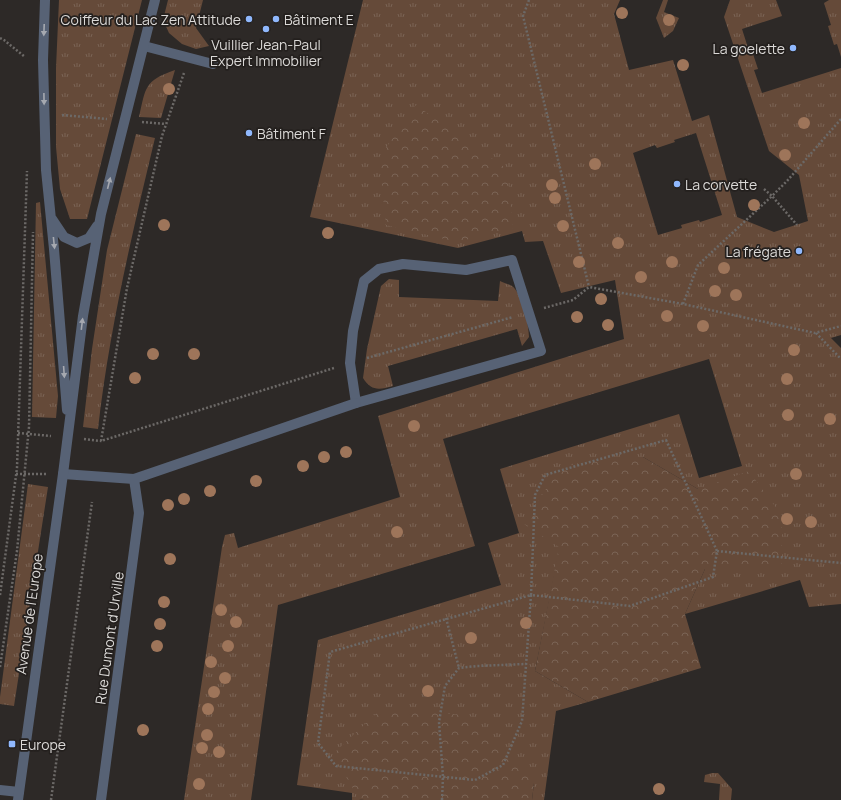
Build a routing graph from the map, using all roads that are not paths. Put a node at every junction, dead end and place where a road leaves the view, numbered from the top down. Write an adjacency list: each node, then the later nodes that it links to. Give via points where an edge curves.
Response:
1 (45, 0): 5 (street, one-way to 5, via 44,113)
2 (155, 0): 3 (street)
3 (144, 46): 4 (street); 6 (street, one-way to 3)
4 (213, 64)
5 (51, 218): 6 (street, via 64,237 77,244 89,238); 8 (street, one-way to 8)
6 (100, 221): 8 (street, one-way to 6, via 83,316)
7 (356, 403): 7 (street, via 350,363 353,331 364,281 379,269 402,264 466,270 512,260 541,351); 10 (street)
8 (68, 432): 9 (street, Avenue de l'Europe)
9 (63, 474): 10 (street); 12 (street, Avenue de l'Europe)
10 (134, 479): 13 (street, Rue Dumont d'Urville, via 139,513)
11 (0, 790): 12 (street)
12 (18, 796)
13 (101, 800)

